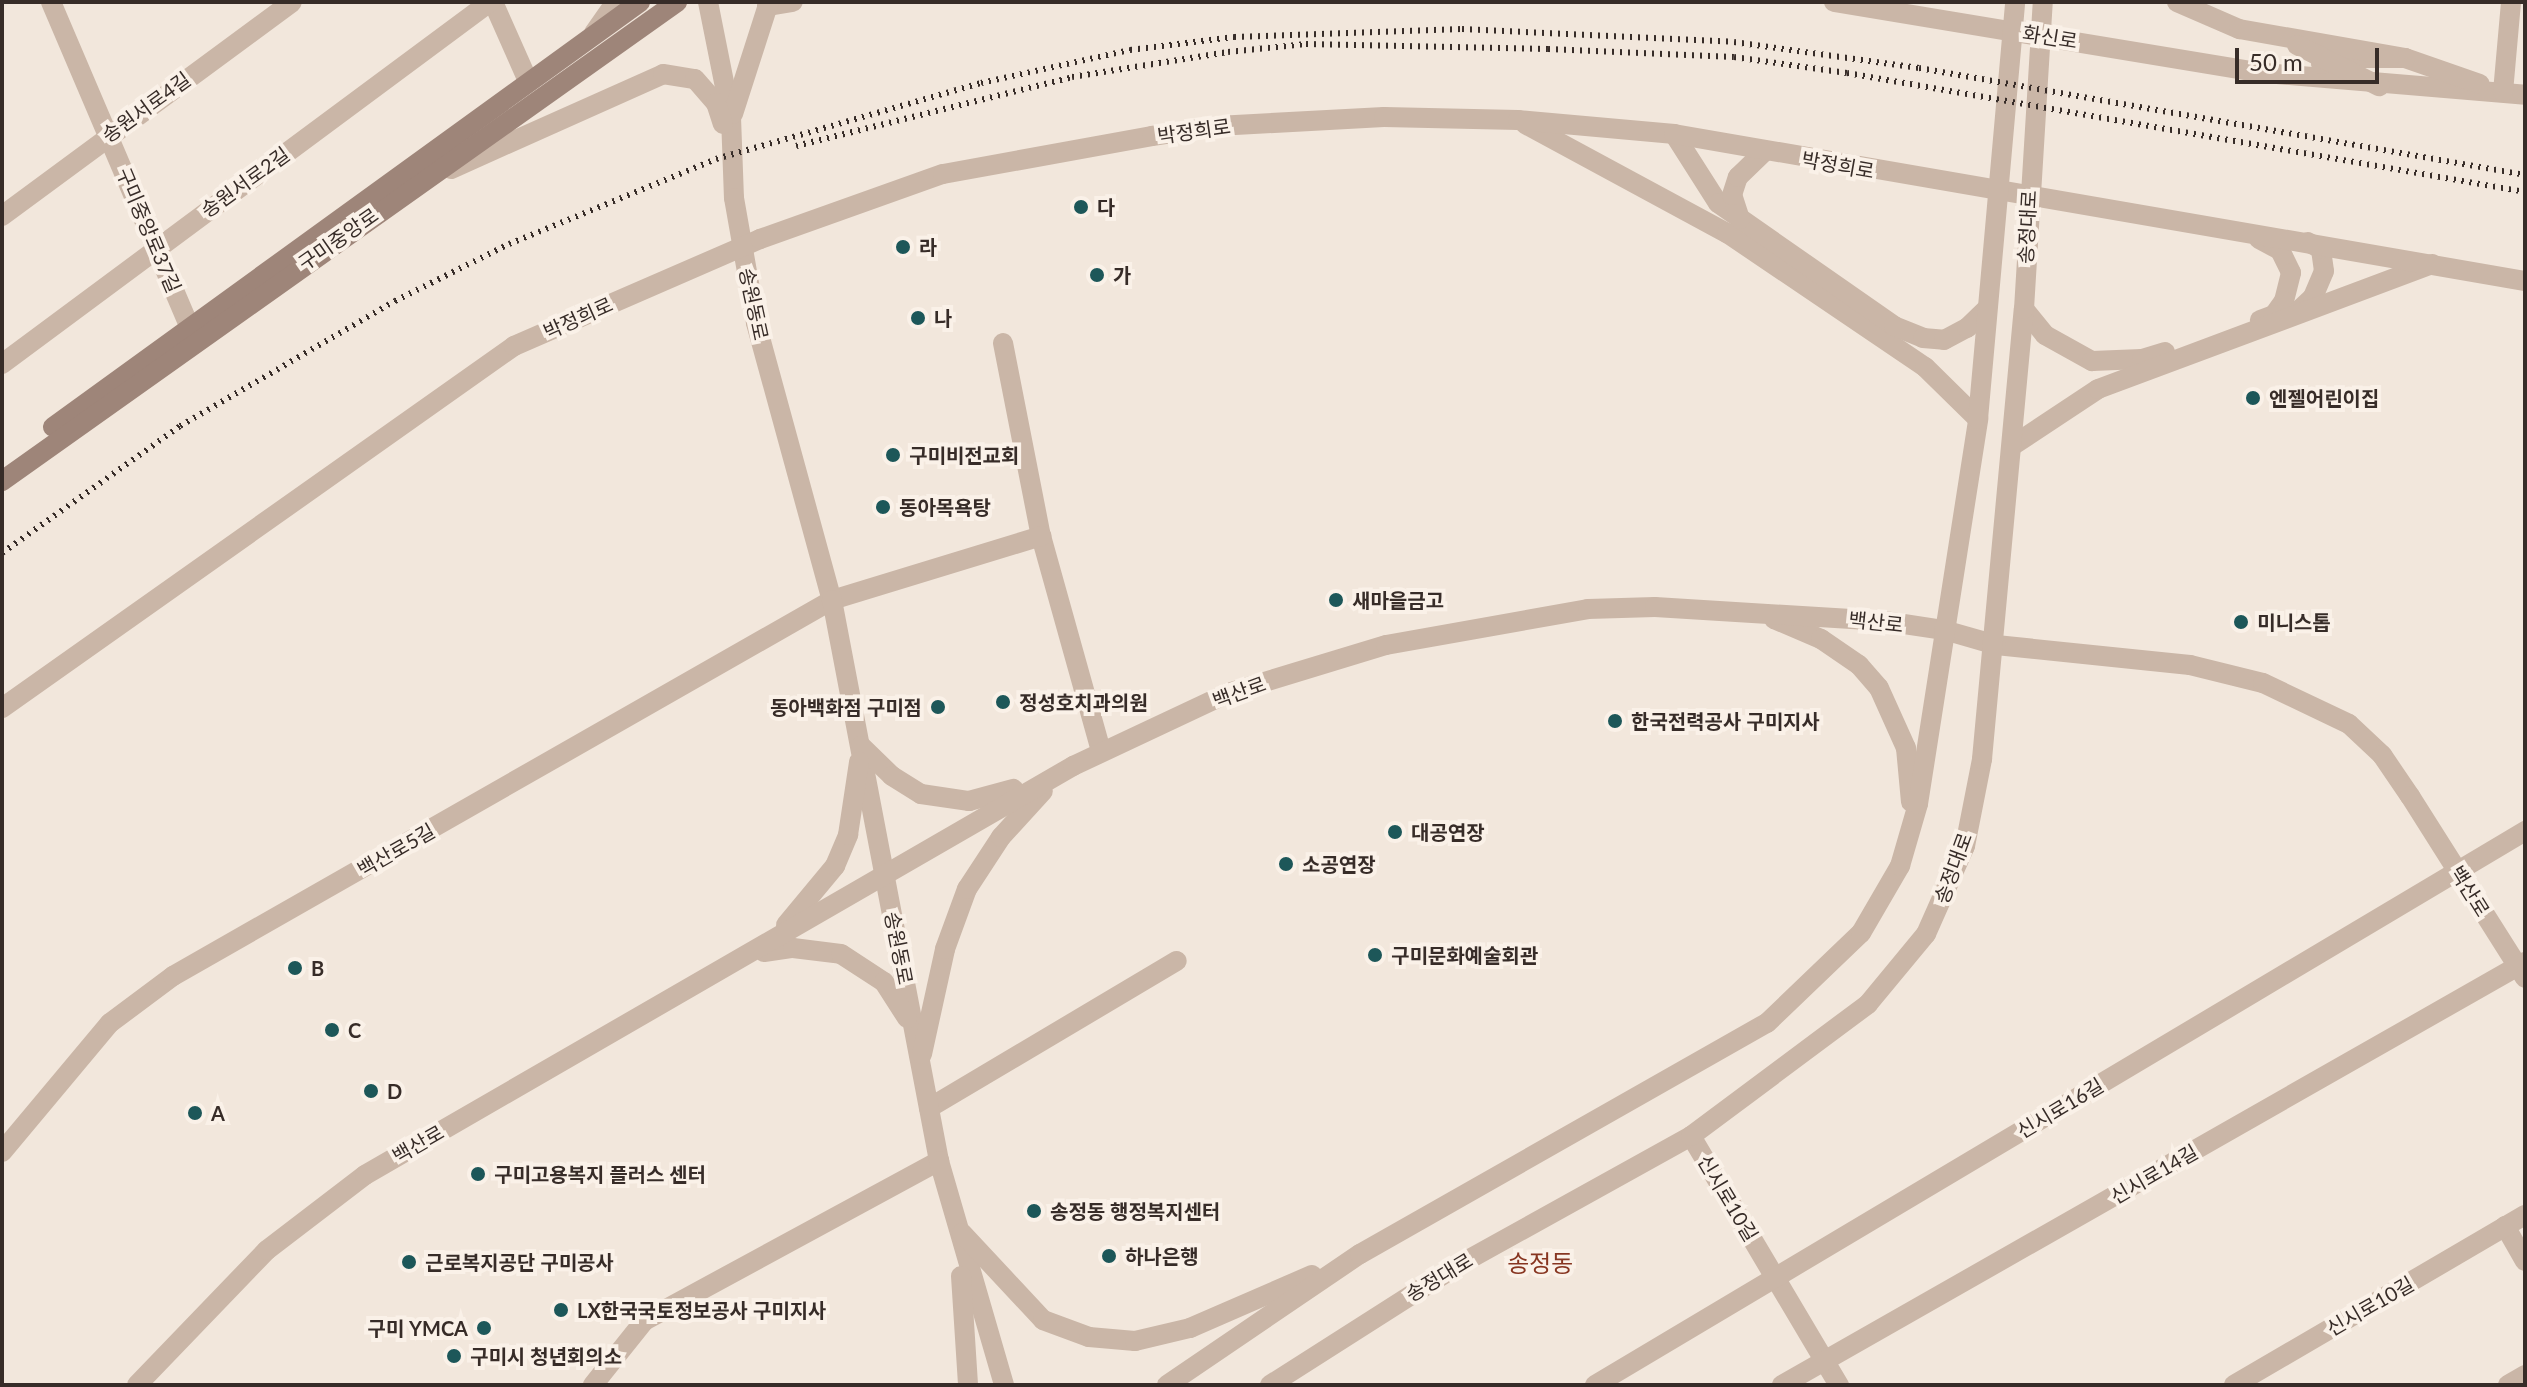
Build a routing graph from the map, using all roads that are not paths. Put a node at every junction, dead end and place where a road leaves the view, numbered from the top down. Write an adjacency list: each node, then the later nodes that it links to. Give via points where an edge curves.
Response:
1 (51, 2): 28 (street, 구미중앙로37길)
2 (292, 2): 15 (street, 송원서로4길)
3 (492, 2): 21 (street); 36 (street, 송원서로2길)
4 (616, 2): 16 (street)
5 (640, 2): 16 (main road, 구미중앙로)
6 (677, 2): 30 (main road, 구미중앙로)
7 (708, 2): 25 (street, 송원동로)
8 (793, 2): 14 (street)
9 (1834, 2): 20 (street, 화신로)
10 (2015, 2): 39 (street, 송정대로)
11 (2043, 2): 40 (street, 송정대로)
12 (2177, 2): 17 (street, via 2239,29)
13 (2511, 2): 23 (street)
14 (768, 4): 25 (street)
15 (264, 11): 28 (street, 송원서로4길)
16 (594, 33): 21 (main road, 구미중앙로)
17 (2275, 34): 18 (street); 19 (street)
18 (2405, 58): 19 (street, 화신로); 23 (street)
19 (2335, 63): 20 (street, 화신로); 22 (street)
20 (2265, 73): 22 (street, 화신로)
21 (528, 81): 42 (main road, 구미중앙로)
22 (2379, 86): 23 (street, 화신로)
23 (2503, 92): 24 (street, 화신로)
24 (2525, 95)
25 (731, 117): 31 (street, 송원동로)
26 (1518, 120): 27 (street, 박정희로); 33 (street); 54 (street, 박정희로, via 1384,117 1217,126 943,174 700,264 514,346)
27 (1674, 134): 29 (street, 박정희로); 33 (street, via 1686,174 1704,207)
28 (108, 135): 32 (street, 송원서로4길); 36 (street, 구미중앙로37길)
29 (1764, 152): 33 (street, via 1738,177 1732,195); 34 (street, 박정희로)
30 (414, 185): 31 (street, via 642,80 681,75 695,79 716,103); 48 (main road, 구미중앙로)
31 (734, 198): 50 (street, 송원동로, via 756,323)
32 (2, 216)
33 (1733, 226): 39 (street, via 1894,326 1923,338 1944,340); 45 (street, via 1925,367)
34 (2220, 229): 35 (street, 박정희로); 41 (street, via 2263,240 2287,260 2291,287)
35 (2302, 239): 37 (street, 박정희로); 41 (street, via 2321,249 2324,271 2313,297)
36 (156, 248): 42 (street, 구미중앙로37길); 44 (street, 송원서로2길)
37 (2433, 264): 38 (street, 박정희로); 41 (street)
38 (2525, 281)
39 (1987, 309): 45 (street, 송정대로)
40 (2024, 309): 41 (street, via 2045,335 2092,361 2142,359); 46 (street, 송정대로)
41 (2282, 316): 46 (street, via 2098,389)
42 (189, 326): 47 (main road, 구미중앙로)
43 (1003, 343): 49 (street)
44 (2, 364)
45 (1978, 419): 52 (street, 송정대로)
46 (2012, 446): 53 (street, 송정대로)
47 (2, 464)
48 (2, 481)
49 (1041, 536): 50 (street); 56 (street)
50 (832, 600): 55 (street, 송원동로); 68 (street, 백산로5길, via 173,976 110,1023)
51 (1759, 612): 52 (street, 백산로); 56 (street, 백산로, via 1588,609 1386,645 1228,693); 58 (street, via 1821,639 1859,665 1879,688 1906,748)
52 (1944, 630): 53 (street, 백산로); 58 (street, 송정대로)
53 (1996, 645): 60 (street, 백산로, via 2190,665 2309,701 2349,724 2382,755); 67 (street, 송정대로, via 1965,846 1926,934 1868,1004)
54 (2, 708)
55 (861, 746): 57 (street, 백산로, via 892,776 921,794 942,799 1001,795); 61 (street, 송원동로); 62 (street, 백산로, via 848,835 835,866 783,928)
56 (1101, 751): 57 (street, 백산로)
57 (1073, 766): 61 (street, 백산로); 65 (street, 백산로, via 1033,800 967,889 945,949)
58 (1913, 823): 73 (street, 송정대로, via 1900,866 1861,933 1767,1023)
59 (2525, 831): 60 (street, 신시로16길)
60 (2456, 868): 64 (street, 백산로); 75 (street, 신시로16길)
61 (885, 873): 62 (street, 백산로); 65 (street, 송원동로)
62 (742, 961): 65 (street, 백산로, via 793,948 841,954 896,997); 78 (street, 백산로, via 391,1160 325,1203 220,1296)
63 (1177, 961): 66 (street)
64 (2523, 969): 76 (street, 신시로14길)
65 (920, 1062): 66 (street, 송원동로)
66 (929, 1108): 69 (street, 송원동로)
67 (1691, 1136): 75 (street, 신시로10길); 83 (street, 송정대로, via 1455,1267)
68 (2, 1152)
69 (939, 1161): 71 (street, 송원동로); 79 (street, via 644,1321)
70 (2525, 1215): 72 (street, 신시로10길)
71 (955, 1224): 73 (street, via 1043,1320 1089,1337 1135,1341 1190,1328); 80 (street, via 970,1349); 81 (street, 송원동로)
72 (2505, 1226): 74 (street); 87 (street, 신시로10길)
73 (1360, 1254): 82 (street, 송정대로)
74 (2525, 1261)
75 (1775, 1277): 76 (street, 신시로10길); 84 (street, 신시로16길)
76 (1825, 1361): 85 (street, 신시로14길); 86 (street, 신시로10길)
77 (2525, 1375): 88 (street)
78 (137, 1385)
79 (593, 1385)
80 (968, 1385)
81 (1004, 1385)
82 (1167, 1385)
83 (1270, 1385)
84 (1595, 1385)
85 (1782, 1385)
86 (1839, 1385)
87 (2234, 1385)
88 (2508, 1385)

